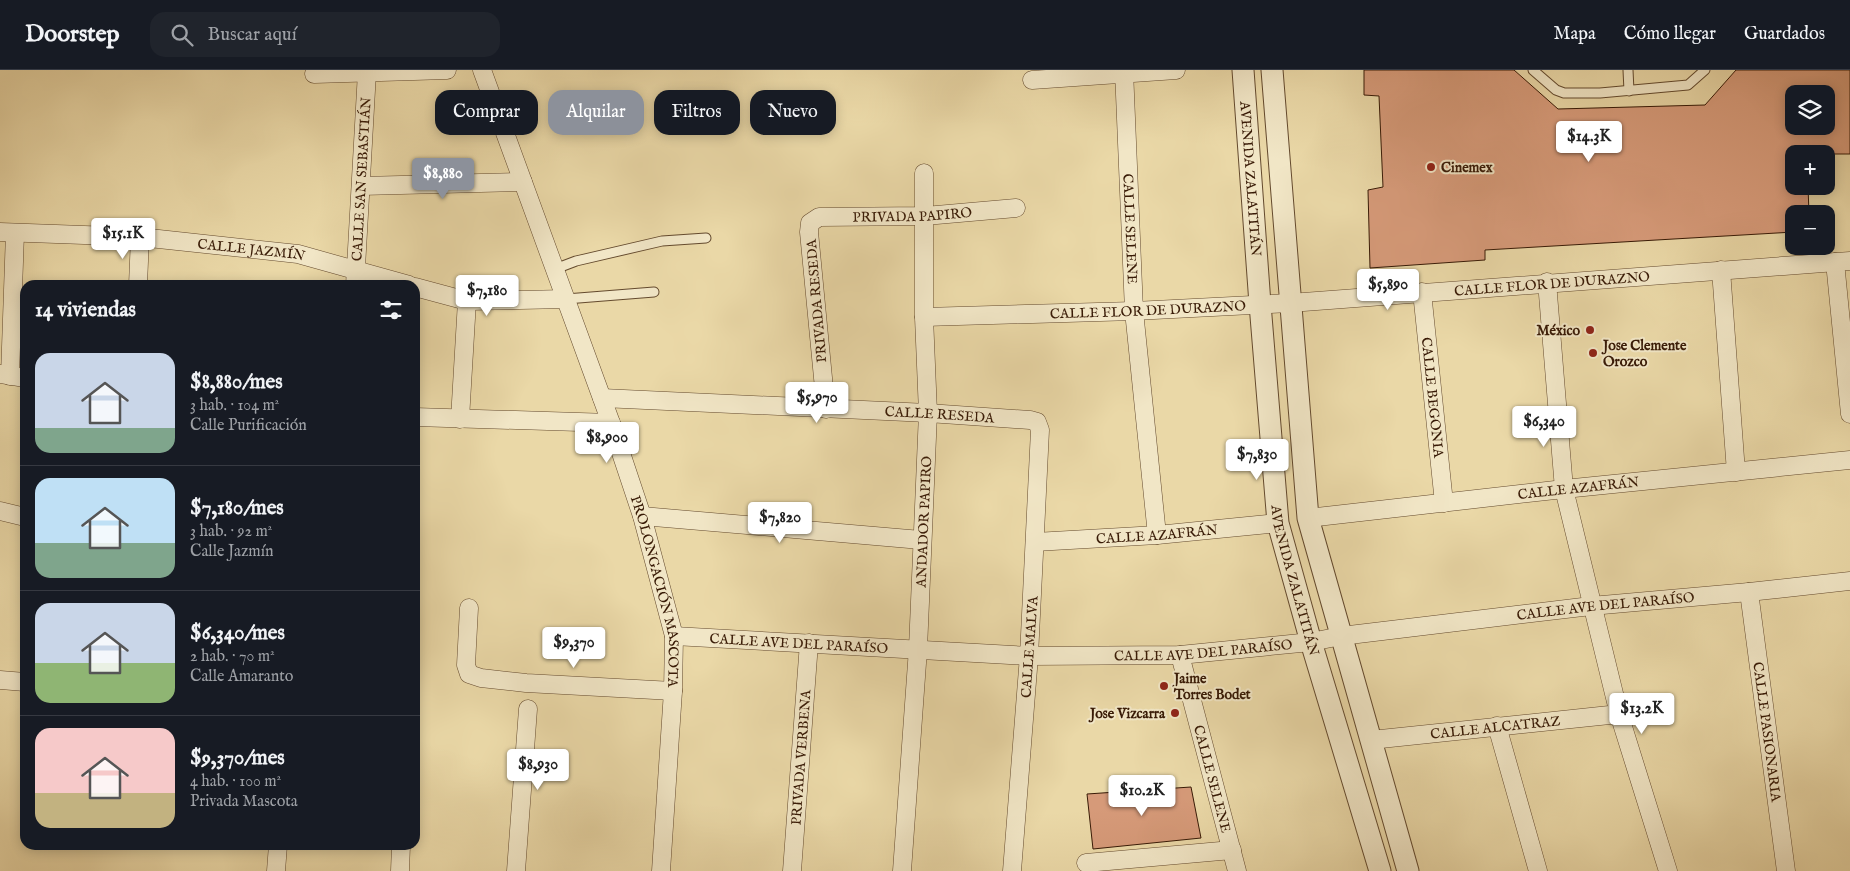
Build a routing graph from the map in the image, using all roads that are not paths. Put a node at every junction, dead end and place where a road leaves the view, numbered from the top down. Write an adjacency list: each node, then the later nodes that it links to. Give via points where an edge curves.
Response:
1 (448, 70): 10 (street)
2 (482, 70): 15 (street, PROLONGACIÓN MASCOTA)
3 (1176, 70): 9 (street)
4 (1243, 70): 36 (street, AVENIDA ZALATITÁN)
5 (1272, 70): 35 (street, AVENIDA ZALATITÁN)
6 (1534, 70): 13 (lane, via 1564,93)
7 (1628, 70): 13 (lane)
8 (1705, 70): 13 (lane, via 1688,85)
9 (1124, 71): 12 (street); 37 (street, CALLE SELENE)
10 (367, 72): 11 (street); 16 (street, CALLE SAN SEBASTIÁN)
11 (314, 74)
12 (1032, 80)
13 (1629, 91)
14 (924, 173): 18 (street, ANDADOR PAPIRO)
15 (523, 182): 16 (street); 24 (street, PROLONGACIÓN MASCOTA)
16 (362, 186): 26 (street, CALLE SAN SEBASTIÁN)
17 (1016, 208): 18 (street, PRIVADA PAPIRO)
18 (925, 216): 19 (street, PRIVADA PAPIRO, via 819,217); 38 (street, ANDADOR PAPIRO)
19 (810, 223): 41 (street, PRIVADA RESEDA)
20 (8, 232): 21 (street, CALLE JAZMÍN); 39 (street)
21 (140, 237): 26 (street, CALLE JAZMÍN, via 298,254); 27 (street)
22 (706, 238): 24 (lane, via 662,241)
23 (1842, 261): 25 (street, CALLE FLOR DE DURAZNO); 43 (street)
24 (555, 269): 33 (street, PROLONGACIÓN MASCOTA)
25 (1721, 270): 29 (street, CALLE FLOR DE DURAZNO); 49 (street)
26 (356, 278): 28 (street, CALLE JAZMÍN)
27 (138, 280)
28 (371, 280)
29 (1547, 282): 32 (street, CALLE FLOR DE DURAZNO); 50 (street)
30 (420, 288): 34 (street)
31 (654, 292): 33 (lane)
32 (1422, 292): 35 (street, CALLE FLOR DE DURAZNO); 51 (street, CALLE BEGONIA)
33 (566, 299): 34 (street); 40 (street, PROLONGACIÓN MASCOTA)
34 (467, 301): 45 (street)
35 (1290, 303): 36 (street, CALLE FLOR DE DURAZNO); 55 (street, AVENIDA ZALATITÁN)
36 (1260, 304): 37 (street, CALLE FLOR DE DURAZNO); 56 (street, AVENIDA ZALATITÁN)
37 (1134, 311): 38 (street, CALLE FLOR DE DURAZNO); 57 (street, CALLE SELENE)
38 (924, 317): 42 (street, ANDADOR PAPIRO)
39 (12, 376)
40 (602, 398): 41 (street, CALLE RESEDA); 47 (street, PROLONGACIÓN MASCOTA)
41 (826, 409): 42 (street, CALLE RESEDA)
42 (928, 413): 46 (street, CALLE RESEDA); 58 (street, ANDADOR PAPIRO)
43 (1850, 414)
44 (420, 417): 45 (street)
45 (460, 419): 47 (street)
46 (1037, 422): 59 (street, CALLE MALVA, via 1040,430)
47 (611, 424): 54 (street, PROLONGACIÓN MASCOTA)
48 (1850, 460): 49 (street, CALLE AZAFRÁN)
49 (1736, 472): 50 (street, CALLE AZAFRÁN)
50 (1564, 489): 51 (street, CALLE AZAFRÁN); 62 (street)
51 (1444, 503): 55 (street, CALLE AZAFRÁN)
52 (0, 511): 53 (street)
53 (20, 516)
54 (642, 516): 58 (street); 64 (street, PROLONGACIÓN MASCOTA)
55 (1308, 518): 65 (street, AVENIDA ZALATITÁN)
56 (1278, 523): 57 (street, CALLE AZAFRÁN); 66 (street, AVENIDA ZALATITÁN)
57 (1157, 535): 59 (street, CALLE AZAFRÁN)
58 (921, 540): 68 (street, ANDADOR PAPIRO)
59 (1035, 542): 69 (street, CALLE MALVA)
60 (1850, 581): 61 (street, CALLE AVE DEL PARAÍSO)
61 (1749, 592): 62 (street, CALLE AVE DEL PARAÍSO); 94 (street, CALLE PASIONARIA)
62 (1591, 606): 65 (street, CALLE AVE DEL PARAÍSO); 75 (street)
63 (469, 608): 73 (street, via 466,665 469,674 526,683)
64 (674, 636): 67 (street, CALLE AVE DEL PARAÍSO); 73 (street, PROLONGACIÓN MASCOTA)
65 (1341, 636): 66 (street, CALLE AVE DEL PARAÍSO); 77 (street, AVENIDA ZALATITÁN)
66 (1311, 642): 70 (street, CALLE AVE DEL PARAÍSO); 90 (street, AVENIDA ZALATITÁN)
67 (809, 643): 68 (street, CALLE AVE DEL PARAÍSO); 86 (street, PRIVADA VERBENA)
68 (918, 649): 69 (street, CALLE AVE DEL PARAÍSO); 87 (street, ANDADOR PAPIRO)
69 (1029, 656): 70 (street, CALLE AVE DEL PARAÍSO); 88 (street, CALLE MALVA)
70 (1180, 656): 80 (street, CALLE SELENE)
71 (0, 680): 72 (street)
72 (20, 682)
73 (672, 691): 85 (street, PROLONGACIÓN MASCOTA)
74 (528, 709): 84 (street)
75 (1619, 714): 76 (street, CALLE ALCATRAZ); 93 (street)
76 (1497, 726): 77 (street, CALLE ALCATRAZ); 92 (street)
77 (1370, 740): 91 (street, AVENIDA ZALATITÁN)
78 (278, 850): 82 (street)
79 (401, 850): 83 (street)
80 (1232, 850): 81 (street); 89 (street, CALLE SELENE)
81 (1086, 863)
82 (276, 871)
83 (400, 871)
84 (516, 871)
85 (661, 871)
86 (792, 871)
87 (902, 871)
88 (1012, 871)
89 (1238, 871)
90 (1380, 871)
91 (1408, 871)
92 (1538, 871)
93 (1668, 871)
94 (1786, 871)

